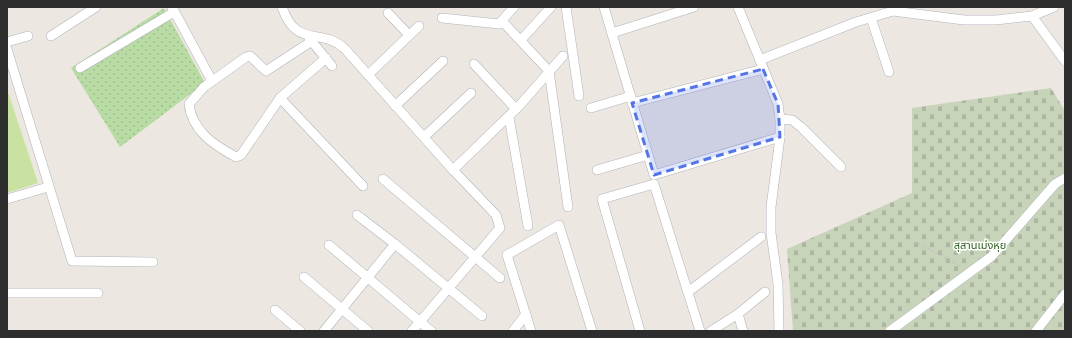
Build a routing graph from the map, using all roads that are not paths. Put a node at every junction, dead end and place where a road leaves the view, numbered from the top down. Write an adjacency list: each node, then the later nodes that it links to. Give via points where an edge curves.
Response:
1 (96, 7): 22 (street)
2 (282, 7): 23 (street, via 286,21)
3 (514, 7): 17 (street)
4 (551, 7): 24 (street)
5 (566, 7): 41 (street)
6 (604, 7): 19 (street)
7 (694, 7): 19 (street)
8 (738, 7): 29 (street)
9 (1054, 7): 14 (street)
10 (893, 9): 12 (street); 16 (street)
11 (173, 10): 34 (street); 39 (street)
12 (910, 10): 14 (street, via 964,20)
13 (388, 12): 20 (street)
14 (1032, 16): 31 (street)
15 (442, 18): 17 (street, via 499,24)
16 (871, 18): 29 (street); 37 (street)
17 (502, 21): 24 (street)
18 (419, 26): 20 (street)
19 (612, 33): 43 (street)
20 (409, 35): 38 (street)
21 (28, 36): 25 (street)
22 (51, 36)
23 (310, 39): 28 (street); 38 (street, via 332,40 338,43); 39 (street, via 266,71 250,56)
24 (521, 40): 36 (street)
25 (7, 42)
26 (7, 49): 58 (street)
27 (563, 56): 36 (street)
28 (326, 58): 33 (street); 42 (street)
29 (760, 60): 35 (street)
30 (443, 61): 44 (street)
31 (1065, 61)
32 (474, 64): 46 (street)
33 (332, 66)
34 (80, 68)
35 (763, 69): 43 (street); 48 (street, via 778,104)
36 (549, 71): 46 (street); 60 (street)
37 (889, 72)
38 (368, 75): 44 (street)
39 (212, 81): 42 (street, via 189,104 190,116 201,132 213,143 236,157 241,155)
40 (471, 93): 49 (street)
41 (579, 96)
42 (280, 98): 57 (street)
43 (632, 100): 45 (street); 51 (street)
44 (395, 106): 49 (street)
45 (591, 108)
46 (516, 109): 47 (street)
47 (509, 116): 53 (street); 62 (street)
48 (780, 119): 50 (street); 52 (street, via 792,120 801,127)
49 (424, 137): 53 (street)
50 (780, 137): 51 (street, via 654,175); 95 (street, via 771,233 778,284)
51 (648, 155): 54 (street)
52 (841, 167)
53 (453, 170): 66 (street, via 496,215 500,228)
54 (596, 170)
55 (1065, 178): 96 (street, via 1055,184 992,256)
56 (383, 179): 66 (street)
57 (364, 186)
58 (48, 187): 59 (street); 67 (street, via 72,261)
59 (7, 199)
60 (568, 207)
61 (357, 215): 64 (street)
62 (528, 226)
63 (761, 237): 72 (street)
64 (395, 244): 69 (street); 71 (street)
65 (329, 245): 69 (street)
66 (474, 257): 70 (street); 71 (street)
67 (152, 262)
68 (304, 277): 78 (street)
69 (368, 278): 78 (street); 82 (street)
70 (500, 278)
71 (448, 290): 81 (street); 82 (street)
72 (688, 292): 91 (street, via 654,184 602,199); 92 (street)
73 (766, 292): 80 (street)
74 (7, 293): 75 (street)
75 (98, 293)
76 (1065, 294): 97 (street)
77 (275, 310): 83 (street)
78 (342, 310): 84 (street); 85 (street)
79 (526, 314): 88 (street); 89 (street); 90 (street, via 507,255 559,225)
80 (738, 314): 93 (street); 94 (street)
81 (482, 316)
82 (420, 322): 86 (street); 87 (street)
83 (300, 331)
84 (324, 331)
85 (368, 331)
86 (412, 331)
87 (432, 331)
88 (513, 331)
89 (531, 331)
90 (592, 331)
91 (640, 331)
92 (700, 331)
93 (711, 331)
94 (743, 331)
95 (779, 331)
96 (890, 331)
97 (1036, 331)

